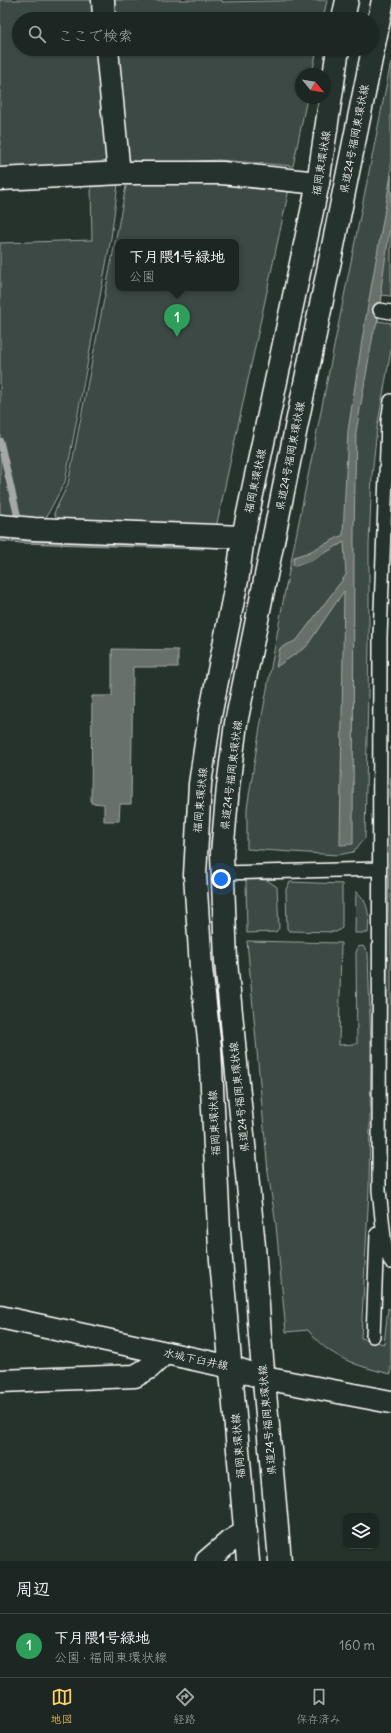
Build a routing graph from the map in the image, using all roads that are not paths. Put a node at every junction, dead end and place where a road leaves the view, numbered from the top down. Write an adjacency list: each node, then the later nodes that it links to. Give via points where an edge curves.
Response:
1 (103, 0): 4 (main road)
2 (347, 0): 5 (main road)
3 (383, 0): 6 (main road, 県道24号福岡東環状線)
4 (104, 12)
5 (344, 12)
6 (379, 20)
7 (108, 56): 10 (main road, via 118,164)
8 (337, 56): 12 (main road, 福岡東環状線)
9 (372, 56): 17 (main road, 県道24号福岡東環状線, via 236,723 228,787)
10 (122, 173): 11 (main road); 12 (main road, via 222,173)
11 (0, 179)
12 (318, 183): 15 (main road, 福岡東環状線)
13 (391, 401): 16 (lane, via 380,629)
14 (0, 526): 15 (main road)
15 (243, 537): 23 (main road, 福岡東環状線, via 200,784 195,867 201,968 210,1048 220,1249)
16 (379, 869): 17 (lane); 18 (lane)
17 (222, 873): 24 (main road, 県道24号福岡東環状線, via 226,962 254,1246)
18 (379, 1190): 19 (lane, via 385,1247); 21 (lane)
19 (391, 1262)
20 (0, 1317): 22 (main road, 水城下臼井線)
21 (373, 1336)
22 (165, 1353): 23 (main road, 水城下臼井線); 25 (main road, via 149,1368 135,1376)
23 (231, 1367): 24 (main road, 水城下臼井線); 27 (main road, 福岡東環状線)
24 (264, 1378): 26 (main road, 水城下臼井線); 30 (main road, 県道24号福岡東環状線)
25 (0, 1382)
26 (391, 1402)
27 (246, 1532): 28 (main road, via 229,1542); 29 (main road, 福岡東環状線)
28 (208, 1561)
29 (248, 1561)
30 (280, 1561)

